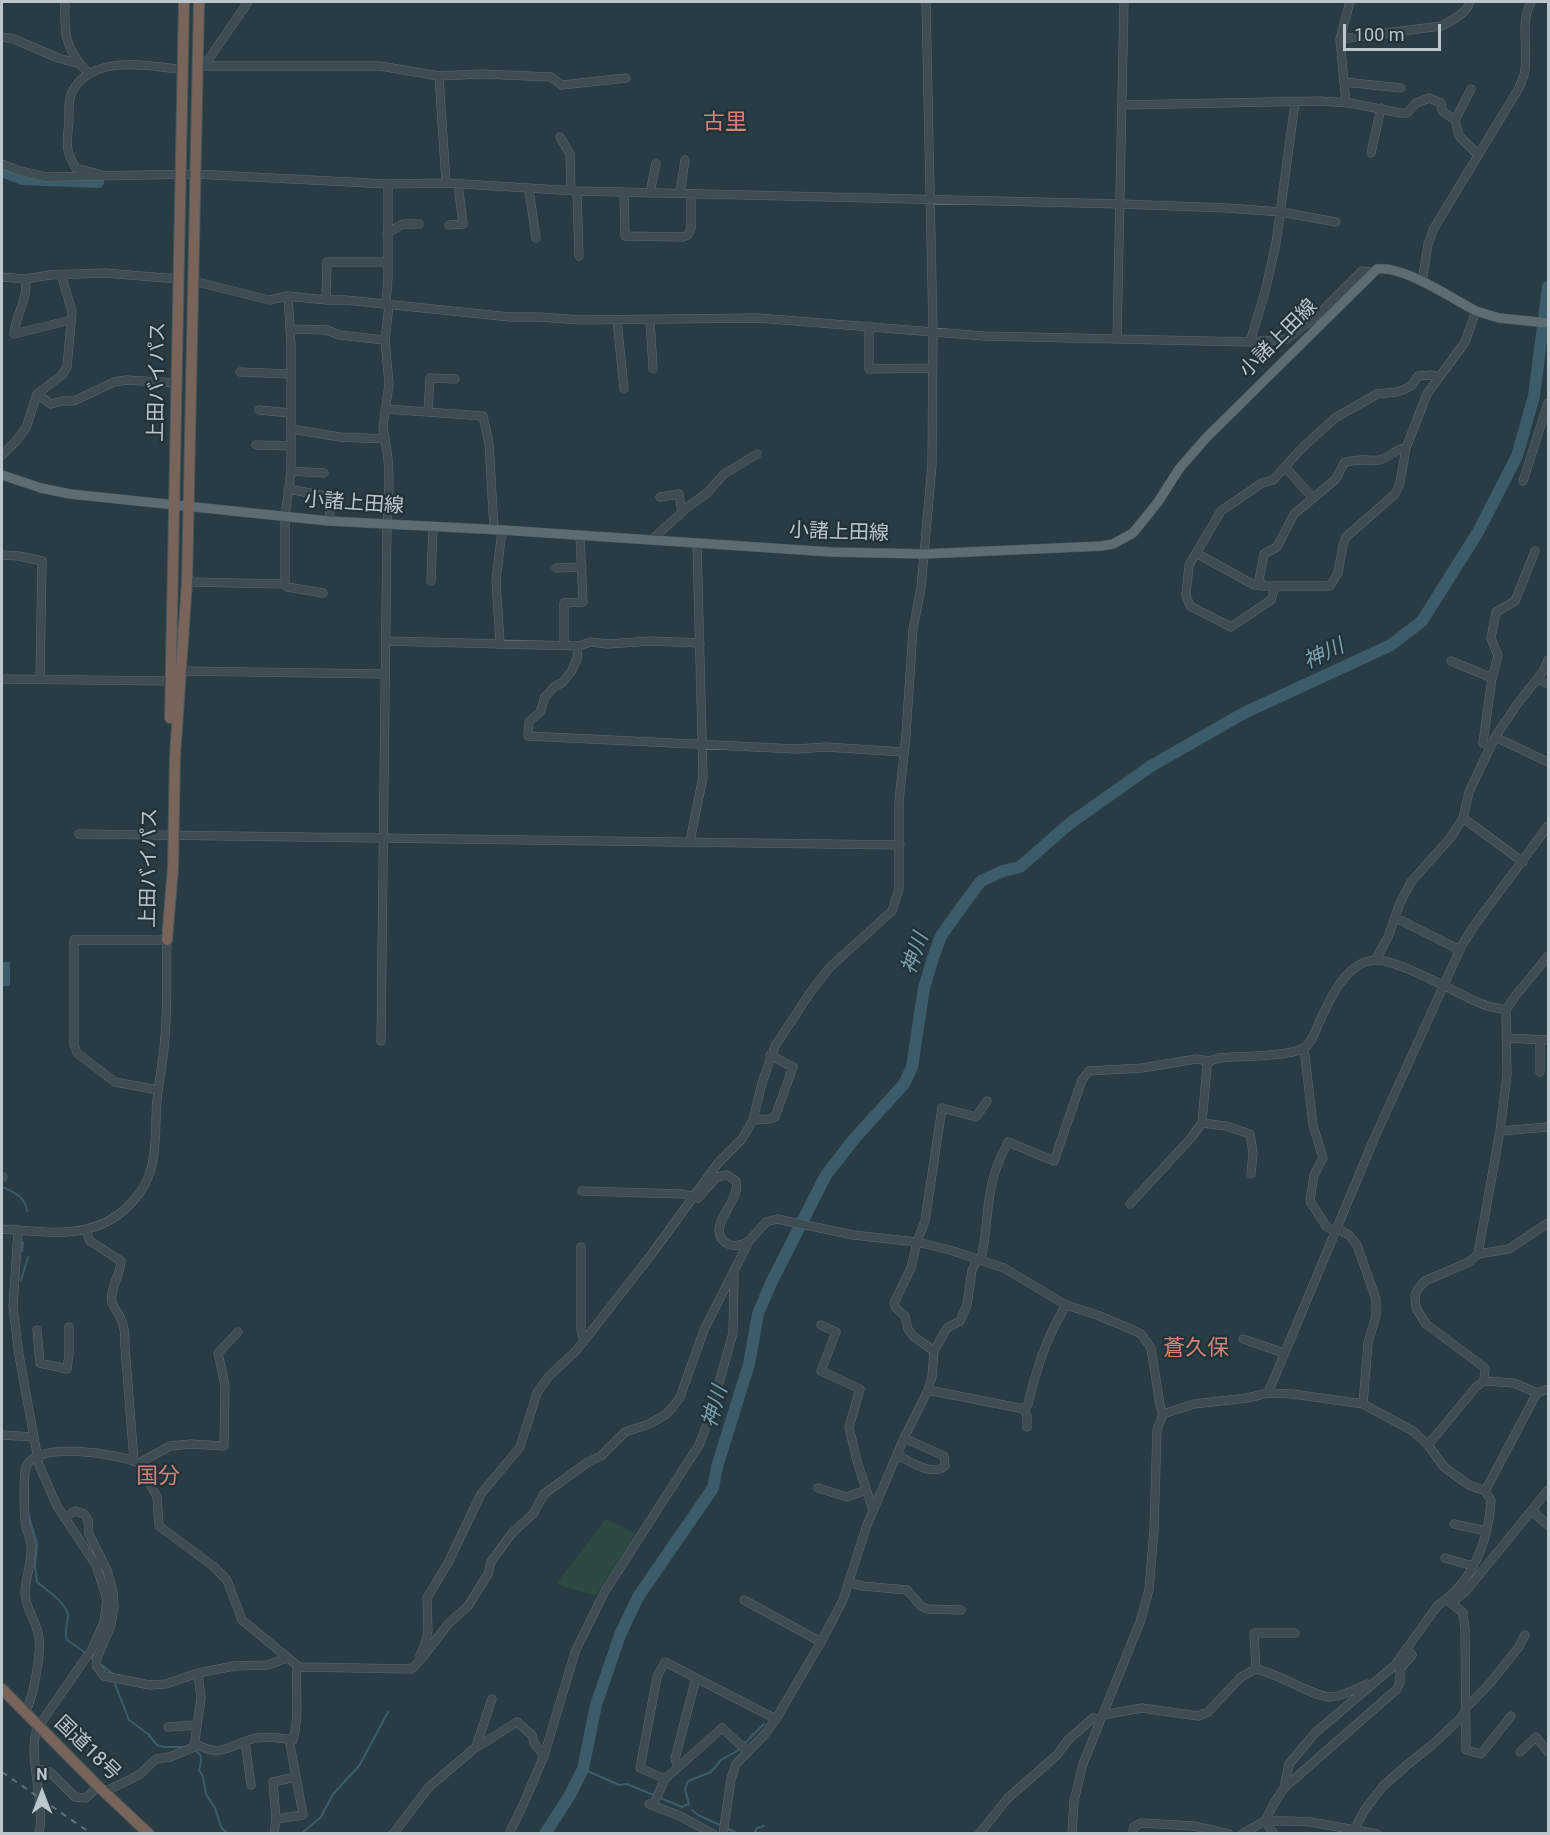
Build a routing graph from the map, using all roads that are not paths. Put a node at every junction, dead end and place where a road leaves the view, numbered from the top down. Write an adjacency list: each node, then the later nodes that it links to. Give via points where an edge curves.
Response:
1 (65, 2): 12 (street, via 67,44)
2 (184, 2): 14 (highway, 上田バイパス)
3 (199, 2): 13 (highway, 上田バイパス)
4 (248, 2): 13 (street)
5 (926, 2): 44 (street)
6 (1124, 2): 23 (street)
7 (1350, 2): 11 (street)
8 (1470, 2): 11 (street, via 1468,8 1441,26)
9 (1531, 2): 28 (street, via 1524,27 1525,71 1519,88)
10 (2, 37): 12 (street)
11 (1340, 39): 18 (street)
12 (80, 64): 15 (street)
13 (201, 67): 16 (street, via 380,66); 33 (highway, 上田バイパス)
14 (183, 70): 15 (street, via 107,66); 32 (highway, 上田バイパス)
15 (89, 74): 34 (street, via 71,92 66,144 76,168)
16 (439, 76): 17 (street, via 551,77 562,85); 35 (street)
17 (626, 78)
18 (1344, 82): 19 (street); 22 (street)
19 (1401, 88)
20 (1471, 89): 25 (street)
21 (1295, 103): 22 (street); 23 (street); 46 (street)
22 (1346, 103): 24 (street)
23 (1122, 105): 45 (street)
24 (1381, 108): 25 (street, via 1407,112 1429,98 1441,103 1442,111); 27 (street)
25 (1455, 120): 28 (street, via 1459,136)
26 (560, 137): 39 (street, via 570,154)
27 (1371, 153)
28 (1478, 155): 60 (street, via 1434,228)
29 (685, 160): 42 (street)
30 (656, 163): 41 (street)
31 (2, 164): 34 (street, via 46,177)
32 (181, 174): 33 (street); 34 (street); 58 (highway, 上田バイパス)
33 (195, 174): 36 (street); 59 (highway, 上田バイパス)
34 (101, 176)
35 (446, 183): 36 (street); 37 (street)
36 (388, 184): 50 (street)
37 (458, 184): 38 (street); 49 (street, via 463,224)
38 (529, 190): 39 (street); 51 (street)
39 (574, 191): 40 (street); 52 (street)
40 (624, 192): 41 (street); 43 (street, via 625,236 688,235)
41 (650, 193): 42 (street)
42 (680, 193): 43 (street)
43 (691, 194): 44 (street)
44 (930, 200): 45 (street); 71 (street)
45 (1121, 204): 46 (street); 72 (street)
46 (1281, 213): 47 (street); 74 (street, via 1270,273)
47 (1336, 222)
48 (419, 224): 50 (street, via 403,224)
49 (449, 225)
50 (387, 233): 53 (street)
51 (536, 238)
52 (579, 256)
53 (388, 262): 62 (street, via 327,262); 63 (street)
54 (1373, 272): 60 (main road, via 1390,269); 74 (street, via 1362,271 1320,314 1287,339); 117 (main road, 小諸上田線, via 1206,438 1143,521 1122,540 1089,547)
55 (61, 274): 57 (street); 58 (street); 66 (street)
56 (2, 277): 57 (street)
57 (25, 279): 66 (street, via 27,294 15,321 14,334)
58 (178, 279): 81 (highway, 上田バイパス)
59 (194, 281): 61 (street, via 269,300); 105 (highway, 上田バイパス)
60 (1422, 282): 64 (main road)
61 (288, 296): 62 (street); 70 (street)
62 (326, 300): 63 (street)
63 (388, 305): 67 (street, via 499,316); 73 (street)
64 (1476, 311): 68 (main road, via 1499,318); 79 (street, via 1465,342)
65 (650, 319): 67 (street); 69 (street, via 758,318); 76 (street)
66 (72, 320): 83 (street, via 67,367)
67 (617, 320): 82 (street)
68 (1548, 323)
69 (869, 326): 71 (street); 75 (street, via 869,369)
70 (291, 329): 73 (street, via 327,330); 78 (street)
71 (933, 331): 72 (street); 75 (street)
72 (1117, 339): 74 (street)
73 (386, 340): 85 (street, via 389,384)
74 (1250, 342)
75 (932, 368): 117 (street, via 931,476)
76 (653, 369)
77 (240, 372): 78 (street)
78 (290, 374): 88 (street)
79 (1440, 377): 93 (street, via 1427,394); 96 (street, via 1418,376 1405,389 1377,394 1353,406 1335,418)
80 (455, 379): 87 (street, via 430,378)
81 (176, 383): 83 (street, via 114,382 74,401 51,404); 104 (highway, 上田バイパス)
82 (624, 389)
83 (37, 394): 94 (street, via 26,428)
84 (1548, 403): 100 (street)
85 (385, 409): 87 (street); 90 (street)
86 (259, 410): 88 (street)
87 (428, 412): 111 (street, via 483,416)
88 (290, 413): 89 (street)
89 (291, 429): 90 (street); 92 (street)
90 (385, 439): 109 (street, via 389,481)
91 (256, 445): 92 (street)
92 (290, 446): 97 (street)
93 (1406, 448): 103 (street, via 1379,460 1354,459 1344,463 1336,478); 125 (street, via 1395,494 1346,537 1338,573 1330,586)
94 (2, 454)
95 (757, 454): 106 (street, via 724,474)
96 (1285, 467): 103 (street); 116 (street, via 1273,480 1262,483 1221,511)
97 (291, 471): 98 (street); 101 (street)
98 (324, 473)
99 (2, 475): 104 (main road, 小諸上田線, via 55,491)
100 (1523, 481)
101 (288, 489): 107 (street); 108 (street, via 331,496)
102 (660, 497): 106 (street, via 679,494)
103 (1312, 497): 124 (street, via 1289,521 1277,547 1264,554 1259,580)
104 (174, 505): 105 (main road, 小諸上田線); 140 (highway, 上田バイパス)
105 (188, 506): 107 (main road, 小諸上田線); 122 (highway, 上田バイパス)
106 (682, 512): 113 (street)
107 (285, 518): 108 (main road, 小諸上田線); 123 (street)
108 (329, 521): 109 (main road, 小諸上田線)
109 (387, 526): 110 (main road, 小諸上田線); 127 (street)
110 (433, 527): 111 (main road, 小諸上田線); 121 (street)
111 (498, 530): 112 (main road, 小諸上田線); 128 (street)
112 (580, 535): 113 (main road, 小諸上田線); 119 (street)
113 (651, 540): 114 (main road, 小諸上田線)
114 (697, 543): 117 (main road, 小諸上田線); 129 (street)
115 (1535, 551): 136 (street, via 1515,601 1496,612 1491,638 1498,656)
116 (1196, 553): 124 (street, via 1254,585); 125 (street, via 1189,565 1186,595 1190,606 1231,627 1271,600)
117 (924, 554): 145 (street, via 913,629)
118 (2, 555): 138 (street, via 42,561)
119 (582, 567): 120 (street); 130 (street, via 583,602 564,603)
120 (556, 568)
121 (431, 581)
122 (187, 582): 123 (street); 134 (highway, 上田バイパス)
123 (285, 584): 126 (street)
124 (1263, 586): 125 (street)
125 (1275, 587)
126 (323, 593)
127 (386, 641): 128 (street); 135 (street)
128 (500, 643): 130 (street)
129 (700, 644): 131 (street, via 591,642); 143 (street)
130 (564, 645): 131 (street)
131 (578, 646): 143 (street, via 571,672 545,697 540,712 529,722 528,736)
132 (1548, 660): 139 (street)
133 (1451, 662): 136 (street)
134 (180, 671): 135 (street); 150 (highway, 上田バイパス)
135 (385, 674): 151 (street)
136 (1492, 678): 144 (street, via 1483,743)
137 (2, 679): 138 (street)
138 (40, 679): 140 (street)
139 (1537, 679): 141 (street); 142 (street)
140 (171, 681): 150 (highway, 上田バイパス)
141 (1548, 684)
142 (1495, 736): 144 (street); 146 (street)
143 (702, 744): 145 (street); 152 (street, via 702,788)
144 (1491, 746): 147 (street, via 1469,792)
145 (904, 752): 153 (street)
146 (1548, 762)
147 (1462, 818): 154 (street); 155 (street, via 1451,837 1411,882)
148 (1548, 826): 154 (street)
149 (79, 834): 150 (street)
150 (171, 835): 151 (street); 156 (highway, 上田バイパス)
151 (383, 837): 152 (street); 164 (street)
152 (690, 841): 153 (street)
153 (900, 845): 166 (street, via 899,889 892,911 822,977)
154 (1523, 862): 157 (street)
155 (1396, 918): 157 (street); 159 (street)
156 (166, 940): 169 (street, via 165,1038); 169 (street, via 74,940 77,1053 115,1082)
157 (1460, 950): 160 (street)
158 (1548, 956): 161 (street)
159 (1376, 959): 160 (street, via 1393,962); 165 (street, via 1355,966 1339,985)
160 (1442, 986): 161 (street, via 1483,1005); 182 (street)
161 (1506, 1010): 162 (street)
162 (1506, 1038): 163 (street); 174 (street, via 1507,1075)
163 (1544, 1040): 168 (street)
164 (381, 1041)
165 (1304, 1048): 167 (street); 182 (street, via 1313,1125 1323,1158 1314,1175 1310,1202 1326,1226)
166 (770, 1055): 171 (street); 171 (street, via 793,1067 775,1117)
167 (1210, 1061): 172 (street); 188 (street, via 1196,1059 1084,1075 1054,1161 1008,1143 996,1166)
168 (1540, 1072)
169 (158, 1090): 183 (street, via 154,1157 146,1184 120,1215)
170 (987, 1101): 185 (street, via 976,1117 942,1108 929,1205)
171 (753, 1120): 177 (street, via 742,1139)
172 (1202, 1123): 175 (street, via 1250,1134); 178 (street)
173 (1548, 1127): 174 (street)
174 (1500, 1131): 187 (street)
175 (1251, 1174)
176 (582, 1191): 177 (street)
177 (692, 1197): 184 (street, via 699,1198 717,1177 731,1176 737,1191 720,1222 719,1234 730,1245); 196 (street)
178 (1130, 1204)
179 (1548, 1223): 187 (street, via 1509,1249)
180 (2, 1229): 181 (street)
181 (18, 1230): 183 (street); 209 (street, via 13,1306)
182 (1337, 1230): 198 (street); 204 (street, via 1357,1245 1376,1299)
183 (86, 1231): 214 (street, via 90,1241 121,1261 112,1301 126,1332)
184 (749, 1241): 185 (street, via 766,1222 777,1219); 189 (street)
185 (916, 1242): 188 (street); 197 (street, via 911,1268 893,1306 905,1317 913,1336)
186 (582, 1247): 196 (street)
187 (1478, 1254): 199 (street, via 1469,1262 1425,1281 1415,1295 1416,1308 1426,1324 1485,1368)
188 (981, 1259): 190 (street, via 1004,1268); 197 (street, via 972,1270 967,1305 960,1321 947,1328)
189 (734, 1273): 236 (street, via 704,1330 673,1407 649,1424 625,1432 600,1456 544,1494 533,1514 516,1527 491,1562 488,1574 468,1605); 259 (street, via 733,1333 699,1445 605,1591 575,1652)
190 (1066, 1305): 205 (street, via 1042,1350); 206 (street, via 1119,1323 1147,1341 1154,1357)
191 (822, 1325): 216 (street, via 836,1332 821,1371 860,1389 849,1427)
192 (69, 1327): 193 (street, via 67,1369 40,1363)
193 (37, 1330)
194 (238, 1332): 214 (street, via 218,1353 225,1385 224,1446 170,1446)
195 (1242, 1339): 198 (street)
196 (584, 1341): 236 (street, via 549,1376 534,1401 520,1447 474,1506 427,1598 428,1630)
197 (934, 1351): 201 (street)
198 (1284, 1353): 202 (street)
199 (1484, 1381): 203 (street, via 1514,1383); 211 (street)
200 (1548, 1389): 203 (street)
201 (928, 1390): 205 (street); 210 (street)
202 (1268, 1393): 204 (street); 206 (street, via 1194,1404)
203 (1537, 1393): 218 (street)
204 (1363, 1404): 211 (street, via 1413,1431)
205 (1024, 1409): 207 (street)
206 (1163, 1414): 247 (street, via 1157,1430 1149,1590)
207 (1027, 1427)
208 (2, 1435): 209 (street)
209 (34, 1437): 213 (street)
210 (904, 1438): 212 (street); 212 (street, via 944,1456 945,1466 927,1469)
211 (1428, 1445): 218 (street, via 1453,1475)
212 (897, 1455): 219 (street)
213 (38, 1457): 214 (street, via 54,1451 94,1452); 221 (street, via 49,1490); 245 (street, via 26,1469 25,1524 32,1553 25,1593 40,1644 32,1697)
214 (137, 1462): 235 (street, via 157,1497 159,1526 227,1580 242,1620)
215 (818, 1488): 216 (street, via 847,1497)
216 (866, 1490): 219 (street)
217 (1548, 1490): 220 (street)
218 (1485, 1491): 224 (street, via 1491,1500)
219 (873, 1511): 227 (street)
220 (1532, 1511): 223 (street); 229 (street, via 1466,1591)
221 (65, 1517): 239 (street, via 75,1511 84,1514 111,1581 113,1615 97,1658 98,1669 104,1676 150,1685); 250 (street, via 96,1564 106,1593 106,1607 92,1649)
222 (1454, 1524): 224 (street)
223 (1548, 1525)
224 (1486, 1531): 226 (street)
225 (1445, 1558): 226 (street)
226 (1473, 1566): 229 (street)
227 (850, 1583): 230 (street, via 908,1590 927,1609); 233 (street)
228 (744, 1600): 233 (street)
229 (1449, 1601): 234 (street, via 1438,1605); 244 (street, via 1462,1613 1465,1629)
230 (961, 1610)
231 (1295, 1634): 238 (street, via 1254,1633)
232 (1525, 1635): 244 (street, via 1491,1683)
233 (821, 1642): 248 (street)
234 (1406, 1649): 241 (street); 265 (street, via 1412,1655 1400,1669 1397,1689)
235 (287, 1658): 237 (street); 239 (street, via 268,1665)
236 (417, 1663): 237 (street, via 412,1669)
237 (297, 1666): 252 (street, via 297,1717 292,1740)
238 (1256, 1669): 241 (street, via 1328,1697); 247 (street, via 1241,1677 1208,1712 1198,1716 1142,1708)
239 (198, 1673): 249 (street, via 201,1698)
240 (696, 1678): 248 (street); 260 (street, via 675,1759); 263 (street, via 665,1662 657,1677 640,1768)
241 (1375, 1682): 265 (street, via 1315,1733 1289,1764)
242 (2, 1689): 245 (highway, 国道18号)
243 (492, 1699): 255 (street)
244 (1467, 1707): 246 (street, via 1466,1750 1481,1754); 269 (street, via 1462,1717 1383,1786)
245 (25, 1713): 250 (highway, 国道18号)
246 (1511, 1716)
247 (1101, 1717): 277 (street, via 1093,1718 1068,1740 1057,1755 1008,1798); 278 (street, via 1083,1764 1074,1801)
248 (776, 1719): 256 (street)
249 (197, 1725): 251 (street); 254 (street)
250 (38, 1727): 261 (street, via 33,1738); 266 (highway, 国道18号)
251 (168, 1727)
252 (289, 1739): 253 (street, via 266,1737); 262 (street)
253 (244, 1742): 254 (street, via 209,1751); 264 (street)
254 (195, 1743): 266 (street, via 194,1748 156,1760 140,1775)
255 (476, 1747): 259 (street, via 517,1722 532,1735); 273 (street, via 429,1787)
256 (747, 1751): 260 (street, via 722,1728); 276 (street, via 733,1771)
257 (1520, 1752): 258 (street, via 1536,1737)
258 (1548, 1752)
259 (544, 1756): 274 (street)
260 (678, 1767): 263 (street)
261 (37, 1768): 266 (street, via 50,1772 75,1797 86,1798); 270 (street)
262 (296, 1777): 267 (street, via 273,1782); 267 (street, via 303,1815)
263 (665, 1779): 275 (street, via 651,1805)
264 (251, 1785)
265 (1284, 1788): 268 (street)
266 (101, 1789): 271 (highway, 国道18号)
267 (276, 1819): 272 (street)
268 (1265, 1821): 269 (street, via 1311,1822); 281 (street); 282 (street)
269 (1353, 1832): 283 (street)
270 (39, 1833)
271 (149, 1833)
272 (274, 1833)
273 (393, 1833)
274 (509, 1833)
275 (713, 1833)
276 (723, 1833)
277 (979, 1833)
278 (1072, 1833)
279 (1132, 1833): 280 (street, via 1141,1823 1194,1826)
280 (1229, 1833)
281 (1242, 1833)
282 (1274, 1833)
283 (1377, 1833)

